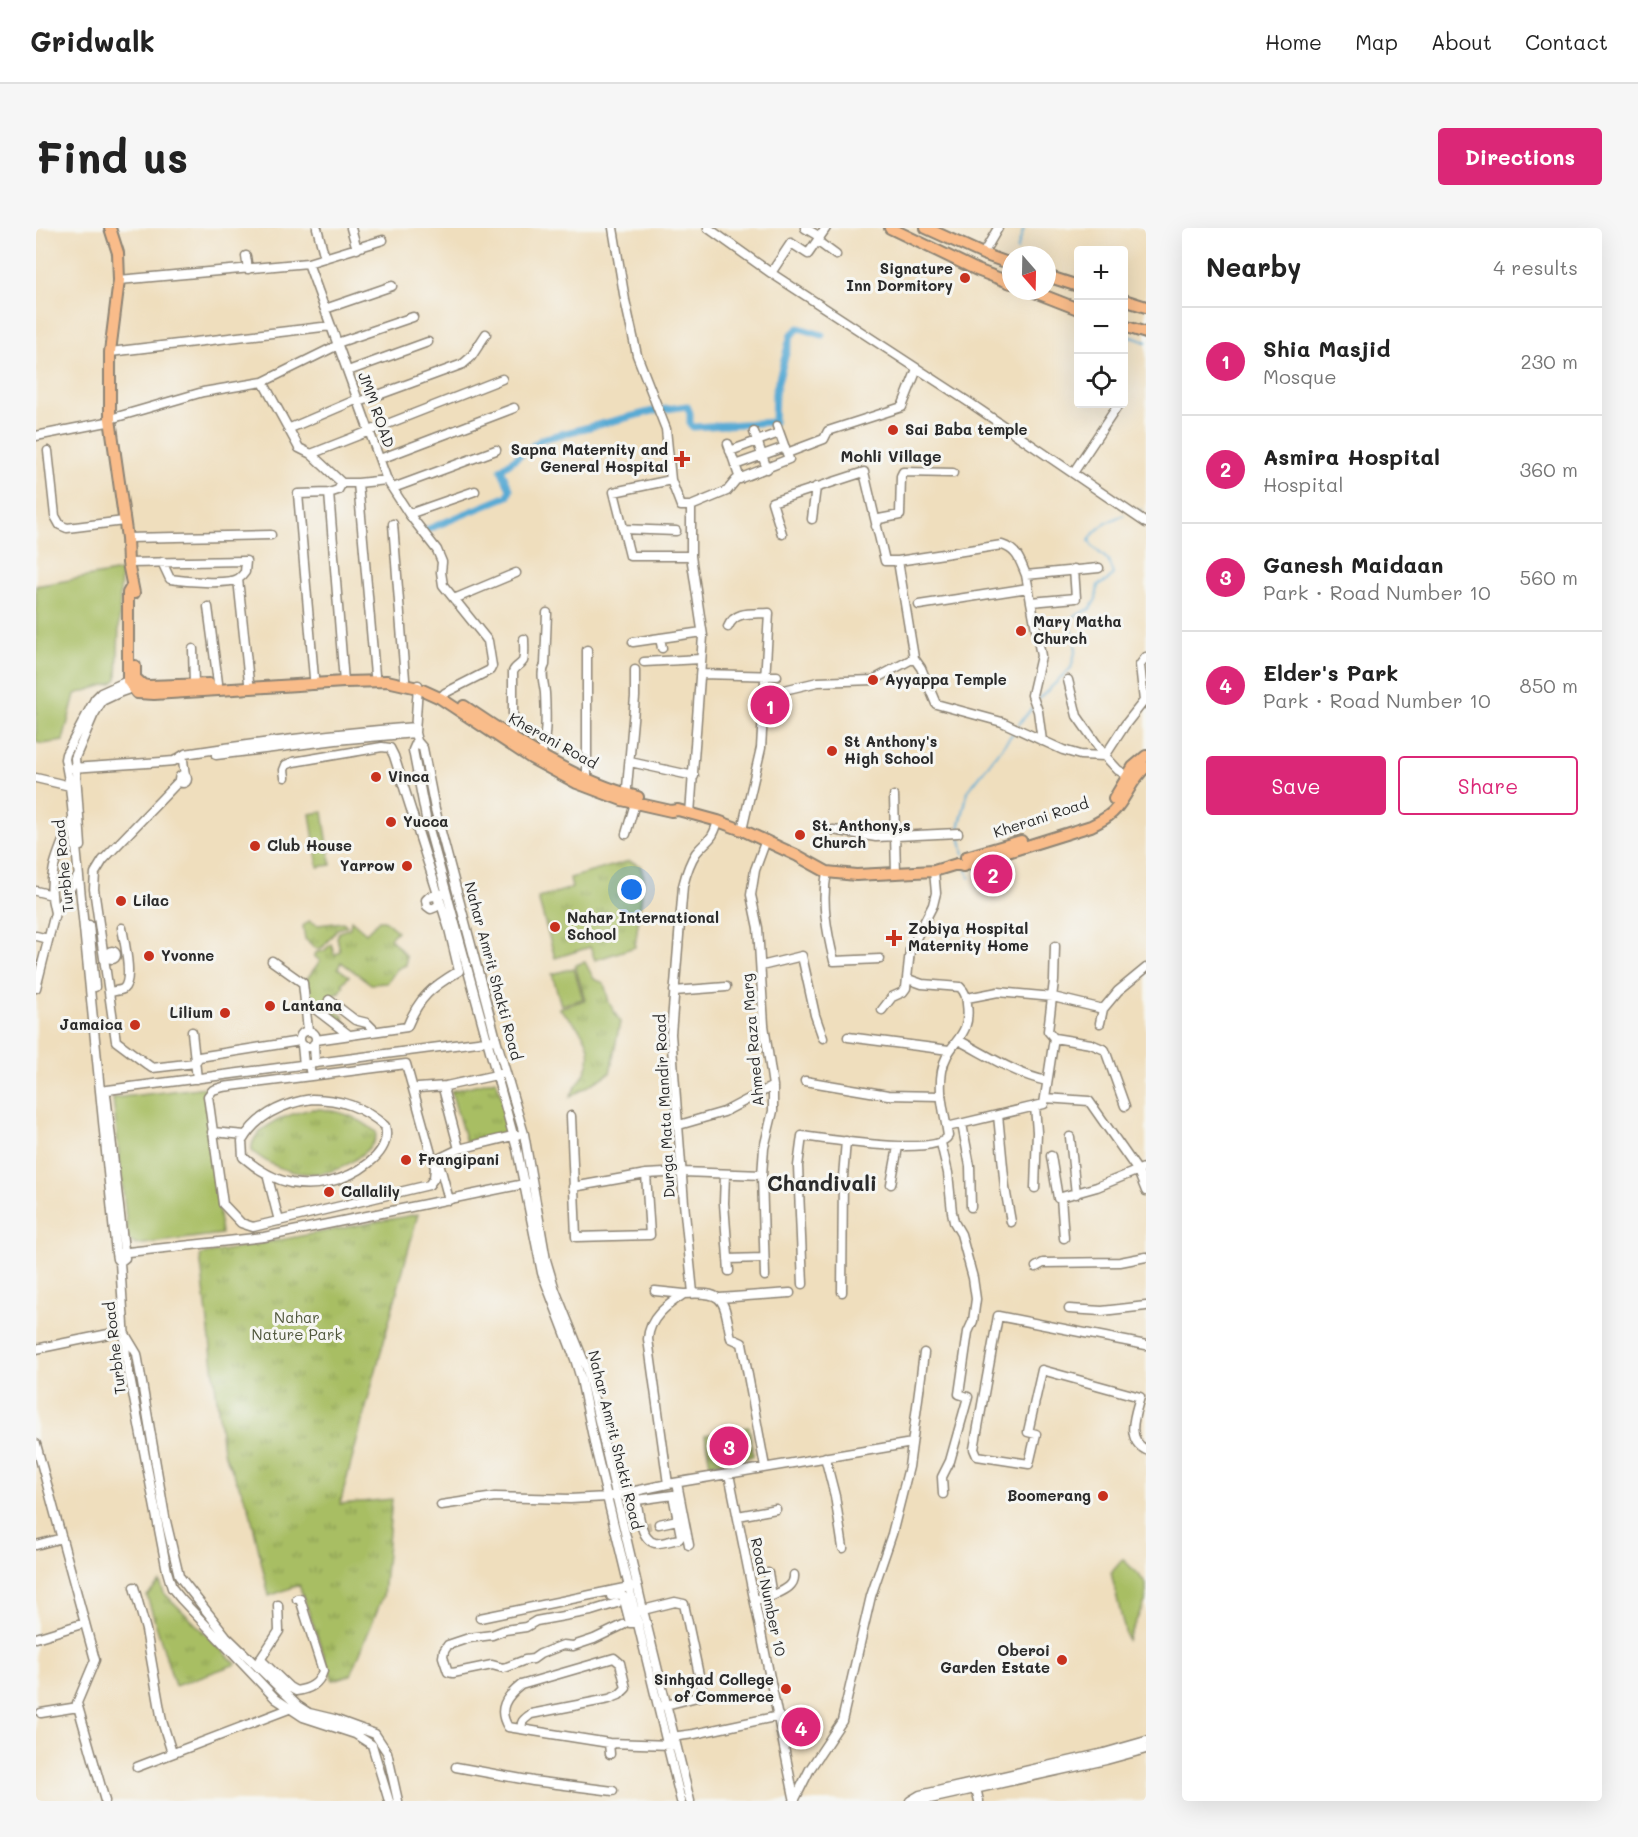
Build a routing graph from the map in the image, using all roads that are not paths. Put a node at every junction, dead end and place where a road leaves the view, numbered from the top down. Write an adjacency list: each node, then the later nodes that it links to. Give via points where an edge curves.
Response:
1 (110, 228): 26 (main road, via 118,254)
2 (317, 228): 18 (street)
3 (351, 228): 14 (street)
4 (613, 228): 67 (street, via 637,355 666,429)
5 (708, 228): 22 (street)
6 (805, 228): 12 (street)
7 (826, 228): 12 (street)
8 (891, 228): 24 (main road)
9 (926, 228): 11 (main road)
10 (998, 228): 15 (street)
11 (939, 231): 15 (main road)
12 (818, 239): 16 (street); 22 (street, via 808,254 792,243)
13 (383, 240): 14 (street)
14 (357, 249): 18 (street)
15 (983, 254): 19 (main road)
16 (836, 255)
17 (246, 256): 21 (street)
18 (325, 258): 20 (street)
19 (1002, 261)
20 (308, 263): 21 (street); 33 (street, JMM ROAD)
21 (248, 268): 26 (street)
22 (771, 273): 42 (street)
23 (1002, 275): 24 (main road)
24 (1000, 279)
25 (1056, 279): 27 (main road)
26 (119, 280): 41 (main road)
27 (1074, 285)
28 (392, 286): 33 (street)
29 (1055, 300): 31 (main road)
30 (1128, 301): 32 (main road)
31 (1074, 307)
32 (1146, 307)
33 (325, 309): 35 (street, JMM ROAD)
34 (413, 317): 40 (street)
35 (331, 326): 40 (street, JMM ROAD); 41 (street)
36 (1128, 327): 37 (main road)
37 (1146, 333)
38 (486, 334): 46 (street, via 463,364)
39 (428, 342): 43 (street)
40 (338, 344): 43 (street, JMM ROAD); 45 (street)
41 (110, 352): 49 (main road)
42 (917, 369): 56 (street, via 902,407 828,431 824,439); 64 (street)
43 (348, 371): 46 (street, JMM ROAD)
44 (502, 379): 51 (street)
45 (263, 382): 49 (street, via 202,392); 50 (street)
46 (358, 401): 50 (street); 51 (street, JMM ROAD)
47 (514, 408): 60 (street)
48 (1116, 408): 64 (street)
49 (110, 420): 53 (street); 77 (main road)
50 (288, 429): 58 (street, via 299,447)
51 (370, 431): 58 (street); 60 (street, JMM ROAD)
52 (754, 432): 54 (street)
53 (36, 436)
54 (758, 442): 56 (street, via 778,430); 59 (street); 61 (street, via 729,448)
55 (496, 450): 71 (street)
56 (786, 450): 59 (street); 62 (street, via 789,459)
57 (48, 451): 77 (street, via 55,516 60,525 67,528)
58 (311, 454): 68 (street)
59 (762, 455): 61 (street); 62 (street)
60 (380, 459): 66 (street, JMM ROAD)
61 (735, 465): 65 (street)
62 (767, 469): 65 (street)
63 (953, 473): 80 (street, via 903,472 900,515 879,519)
64 (1073, 473): 78 (street)
65 (740, 479): 74 (street, via 727,491)
66 (387, 480): 69 (street); 71 (street, JMM ROAD)
67 (671, 480): 74 (street, via 681,506); 81 (street, via 614,492)
68 (342, 483): 69 (street); 73 (street, via 338,490)
69 (358, 483): 116 (street)
70 (816, 487): 76 (street); 80 (street, via 864,472); 83 (street, via 772,502)
71 (393, 488): 75 (street, JMM ROAD)
72 (475, 490): 75 (street)
73 (329, 493): 119 (street, via 298,494); 120 (street)
74 (691, 506): 86 (street)
75 (409, 514): 96 (street, JMM ROAD, via 437,549 443,585)
76 (812, 519)
77 (124, 521): 85 (main road)
78 (1146, 523)
79 (393, 524): 121 (street)
80 (876, 526): 87 (street, via 885,561)
81 (623, 529): 82 (street); 86 (street, via 630,556)
82 (675, 531)
83 (782, 534)
84 (272, 535): 85 (street)
85 (127, 538): 89 (main road)
86 (691, 556): 102 (street)
87 (898, 561): 93 (street, via 1002,545 1018,556); 111 (street)
88 (162, 562): 89 (street); 94 (street, via 170,579); 94 (street, via 246,561 245,572)
89 (128, 563): 124 (main road, via 134,594)
90 (1099, 568): 91 (street)
91 (1074, 569): 93 (street); 97 (street, via 1076,598)
92 (516, 573): 96 (street)
93 (1026, 576): 95 (street)
94 (238, 579): 123 (street)
95 (1028, 588): 97 (street); 98 (street)
96 (454, 598): 129 (street, JMM ROAD, via 488,641 492,666 483,675)
97 (1031, 602): 133 (street, via 1041,656 1032,694)
98 (919, 605)
99 (208, 608): 125 (street)
100 (547, 613): 137 (street)
101 (728, 627): 117 (street, via 738,615 769,613)
102 (698, 630): 103 (street); 106 (street); 112 (street)
103 (660, 638): 105 (street); 107 (street)
104 (524, 639): 132 (street, via 522,662 513,672)
105 (633, 642)
106 (699, 647)
107 (662, 648)
108 (193, 649): 126 (street)
109 (587, 650): 146 (street)
110 (1146, 657): 135 (street, via 1140,665 1144,701)
111 (914, 658): 128 (street, via 873,680 818,682); 133 (street, via 936,704 1002,722)
112 (701, 659): 113 (street); 115 (street)
113 (644, 662)
114 (635, 670): 139 (street)
115 (701, 674): 117 (street); 142 (street)
116 (375, 675): 120 (main road); 121 (main road)
117 (764, 676): 118 (street); 128 (street)
118 (777, 676)
119 (314, 678): 120 (main road); 123 (main road)
120 (344, 679): 124 (main road, via 154,694 137,693); 127 (main road)
121 (405, 679): 127 (main road)
122 (1068, 680): 135 (street, via 1077,716)
123 (249, 682): 125 (main road)
124 (135, 683): 126 (main road); 141 (street, via 102,701)
125 (218, 683): 126 (main road)
126 (194, 684)
127 (418, 686): 129 (main road, Kherani Road); 130 (street, Nahar Amrit Shakti Road)
128 (763, 695): 153 (street, via 761,748)
129 (442, 696): 132 (main road, Kherani Road)
130 (416, 734): 131 (street); 163 (street, Nahar Amrit Shakti Road, via 423,748); 166 (street, Nahar Amrit Shakti Road, via 413,750)
131 (331, 738): 134 (street); 138 (street)
132 (510, 740): 137 (main road, Kherani Road)
133 (1042, 741): 135 (street, via 1080,755)
134 (334, 755): 143 (street, via 286,765); 166 (street, via 390,748)
135 (1105, 756): 144 (street)
136 (1146, 756): 144 (main road, Kherani Road, via 1133,767)
137 (541, 759): 146 (main road, Kherani Road); 149 (main road, Kherani Road, via 577,783)
138 (179, 760): 141 (street); 172 (street, via 181,778 95,873 94,889)
139 (630, 762): 142 (street); 149 (street)
140 (1146, 767): 144 (main road, Kherani Road)
141 (71, 768): 147 (street, Turbhe Road); 173 (street)
142 (694, 776): 150 (street)
143 (285, 777)
144 (1131, 777): 159 (main road, Kherani Road, via 1119,806 1104,820 1047,841)
145 (36, 778): 147 (street)
146 (587, 778): 149 (main road, Kherani Road)
147 (70, 786): 151 (street, Turbhe Road)
148 (894, 796): 157 (street)
149 (631, 798): 150 (main road, Kherani Road, via 675,805); 156 (street)
150 (690, 814): 152 (main road, Kherani Road)
151 (73, 819): 162 (street, Turbhe Road); 165 (street, via 56,855)
152 (718, 821): 153 (main road, Kherani Road); 181 (street, Durga Mata Mandir Road, via 714,836 687,870)
153 (742, 830): 158 (main road, Kherani Road)
154 (832, 830): 157 (street)
155 (958, 833): 157 (street)
156 (626, 834)
157 (896, 837): 161 (street)
158 (766, 840): 160 (main road, Kherani Road); 176 (street, Ahmed Raza Marg, via 751,896)
159 (934, 871): 161 (main road, Kherani Road); 178 (street, via 934,899 910,950)
160 (827, 872): 161 (main road, Kherani Road); 174 (street, via 825,916 834,961)
161 (896, 873)
162 (78, 876): 167 (street); 173 (street, Turbhe Road)
163 (457, 890): 166 (street); 197 (street, Nahar Amrit Shakti Road)
164 (36, 891): 165 (street)
165 (52, 895): 167 (street)
166 (441, 897): 191 (street, via 459,971 426,993 407,1027); 197 (street, Nahar Amrit Shakti Road)
167 (55, 913): 170 (street)
168 (122, 928): 182 (street, via 128,982 121,990)
169 (36, 936): 170 (street)
170 (48, 939): 179 (street)
171 (1054, 946): 183 (street)
172 (106, 956): 173 (street); 182 (street)
173 (89, 958): 213 (street)
174 (880, 959)
175 (272, 961): 186 (street, via 303,984)
176 (760, 966): 195 (street, via 802,956); 211 (street, Ahmed Raza Marg)
177 (1146, 968): 187 (street)
178 (908, 979): 184 (street, via 960,987); 188 (street, via 903,992 892,997)
179 (36, 986)
180 (726, 987): 181 (street)
181 (674, 991): 222 (street, Durga Mata Mandir Road, via 671,1034)
182 (109, 992): 203 (street, via 116,1041 152,1068)
183 (1053, 997): 184 (street, via 998,992); 187 (street); 196 (street, via 1048,1030)
184 (967, 998): 198 (street, via 969,1017)
185 (329, 1000): 191 (street)
186 (306, 1002): 190 (street); 193 (street)
187 (1103, 1009): 189 (street)
188 (882, 1010)
189 (1100, 1023)
190 (308, 1030): 199 (street, via 313,1032); 200 (street, via 302,1034)
191 (375, 1031): 193 (street)
192 (192, 1032): 203 (street)
193 (349, 1035): 199 (street)
194 (848, 1037): 201 (street)
195 (823, 1038)
196 (1054, 1038): 208 (street); 217 (street, via 1105,1050)
197 (492, 1040): 204 (street); 205 (street, Nahar Amrit Shakti Road)
198 (958, 1040): 201 (street); 208 (street, via 1021,1074)
199 (315, 1042): 200 (street, via 307,1047); 204 (street)
200 (301, 1043): 203 (street, via 199,1056); 204 (street)
201 (949, 1050): 214 (street)
202 (410, 1060): 212 (street)
203 (195, 1063): 207 (street)
204 (310, 1064): 206 (street); 207 (street)
205 (501, 1074): 210 (street); 220 (street, Nahar Amrit Shakti Road)
206 (311, 1076): 224 (street, via 213,1090 208,1096); 251 (street, via 406,1064 435,1168 429,1185)
207 (197, 1078): 213 (street)
208 (1047, 1081): 215 (street)
209 (805, 1082): 214 (street, via 888,1095)
210 (446, 1086): 212 (street); 232 (street, via 444,1092)
211 (773, 1086): 222 (street, via 724,1112); 240 (street, Ahmed Raza Marg)
212 (418, 1088): 234 (street)
213 (103, 1090): 256 (street)
214 (940, 1096): 223 (street)
215 (1045, 1098): 216 (street, via 1044,1104); 235 (street, via 1089,1101)
216 (1035, 1106): 218 (street); 245 (street)
217 (1125, 1106)
218 (998, 1115): 221 (street); 254 (street)
219 (571, 1116): 244 (street)
220 (514, 1119): 225 (street, Nahar Amrit Shakti Road); 227 (street, Nahar Amrit Shakti Road)
221 (962, 1124): 223 (street); 250 (street, via 970,1166)
222 (679, 1125): 236 (street, Durga Mata Mandir Road)
223 (947, 1127): 230 (street, via 948,1136)
224 (212, 1132): 226 (street); 252 (street, via 223,1204 241,1223 253,1227)
225 (524, 1134): 227 (street); 241 (street, Nahar Amrit Shakti Road)
226 (245, 1135): 237 (street, via 243,1156); 237 (street, via 275,1110 312,1099 350,1104 385,1126 387,1140 383,1148 364,1166 341,1179 303,1184)
227 (514, 1136): 232 (street); 242 (street, Nahar Amrit Shakti Road)
228 (1070, 1137): 247 (street)
229 (846, 1141): 231 (street); 263 (street, via 802,1136 798,1166); 265 (street)
230 (941, 1143): 231 (street); 284 (street, via 954,1222 962,1234 976,1299 959,1394 968,1397 942,1477)
231 (898, 1147): 243 (street)
232 (459, 1149): 234 (street)
233 (1051, 1156): 248 (street, via 1055,1190)
234 (438, 1159): 249 (street)
235 (1142, 1169): 246 (street); 247 (street)
236 (682, 1172): 238 (street); 239 (street); 266 (street, Durga Mata Mandir Road)
237 (267, 1174): 252 (street)
238 (646, 1174): 244 (street); 244 (street, via 650,1235 576,1237)
239 (725, 1174): 240 (street); 259 (street)
240 (762, 1175): 258 (street, Ahmed Raza Marg)
241 (533, 1182): 242 (street); 276 (street, Nahar Amrit Shakti Road, via 546,1260)
242 (524, 1184): 249 (street); 276 (street, Nahar Amrit Shakti Road, via 542,1273)
243 (891, 1184)
244 (573, 1187)
245 (1035, 1188)
246 (1146, 1191)
247 (1076, 1194): 248 (street)
248 (1061, 1197): 255 (street)
249 (449, 1200): 253 (street)
250 (971, 1207)
251 (334, 1208): 252 (street); 253 (street)
252 (279, 1221)
253 (338, 1222): 256 (street, via 264,1237)
254 (1011, 1222)
255 (1064, 1238)
256 (120, 1253): 272 (street, Turbhe Road, via 125,1258 120,1262)
257 (1146, 1257): 260 (street, via 1119,1262 1043,1263)
258 (763, 1258): 259 (street); 262 (street, Ahmed Raza Marg)
259 (728, 1259): 261 (street)
260 (1036, 1267)
261 (729, 1271)
262 (765, 1276)
263 (803, 1284)
264 (655, 1291): 268 (street)
265 (842, 1292)
266 (693, 1293): 268 (street); 269 (street)
267 (790, 1293): 269 (street)
268 (684, 1294): 283 (street, via 657,1316 649,1326 648,1339)
269 (720, 1298): 281 (street, via 731,1338 742,1343)
270 (1146, 1306): 271 (street, via 1102,1311)
271 (1069, 1309)
272 (123, 1331): 274 (street); 298 (street, via 137,1354 165,1516); 301 (street, Turbhe Road)
273 (1146, 1345): 279 (street, via 998,1316 975,1449 976,1456 1029,1464 1036,1434 1028,1432 1042,1370 1140,1396 1132,1430 1139,1446)
274 (36, 1349)
275 (924, 1353): 277 (street)
276 (579, 1358): 285 (street, Nahar Amrit Shakti Road)
277 (912, 1443): 280 (street); 336 (street, via 842,1721)
278 (37, 1448): 292 (street)
279 (1146, 1450)
280 (825, 1457): 281 (street); 295 (street)
281 (765, 1467): 282 (street)
282 (729, 1474): 283 (street); 289 (street, Road Number 10)
283 (673, 1484): 286 (street); 290 (street)
284 (943, 1494)
285 (611, 1496): 286 (street); 287 (street, via 495,1497); 299 (street, Nahar Amrit Shakti Road)
286 (636, 1496): 290 (street, via 671,1494); 290 (street, via 643,1534 652,1542 679,1539)
287 (441, 1505)
288 (776, 1509): 289 (street)
289 (738, 1516): 305 (street, Road Number 10)
290 (681, 1519): 291 (street); 294 (street)
291 (659, 1524)
292 (62, 1538): 293 (street); 312 (street)
293 (36, 1545)
294 (689, 1545)
295 (843, 1548)
296 (768, 1573): 303 (street)
297 (794, 1575): 303 (street, via 789,1587)
298 (182, 1580): 301 (street); 316 (street)
299 (634, 1586): 302 (street); 309 (street, Nahar Amrit Shakti Road)
300 (134, 1587): 329 (street)
301 (172, 1588): 316 (street)
302 (602, 1593): 308 (street); 313 (street, via 605,1597 621,1594 630,1623)
303 (772, 1596): 305 (street)
304 (297, 1599): 317 (street, via 323,1671 320,1680 296,1691)
305 (755, 1600): 322 (street, Road Number 10)
306 (617, 1603): 311 (street)
307 (278, 1605): 317 (street, via 279,1631)
308 (537, 1606): 310 (street); 311 (street)
309 (639, 1611): 313 (street, Nahar Amrit Shakti Road); 318 (street, Nahar Amrit Shakti Road); 318 (street, via 675,1602 684,1604 703,1694)
310 (480, 1618)
311 (540, 1620): 314 (street, via 526,1627 448,1645 443,1657 448,1672 492,1665 507,1667 563,1645 594,1640)
312 (85, 1623): 315 (street); 319 (street, via 95,1660)
313 (638, 1623): 318 (street, Nahar Amrit Shakti Road)
314 (623, 1625)
315 (36, 1638)
316 (224, 1639): 317 (street)
317 (255, 1665): 320 (street, via 276,1699)
318 (662, 1706): 324 (street, Nahar Amrit Shakti Road)
319 (78, 1707): 321 (street); 337 (street)
320 (294, 1707): 327 (street, via 375,1734); 329 (street); 330 (street, via 303,1717 355,1734 372,1745)
321 (41, 1713)
322 (779, 1716): 324 (street); 336 (street, Road Number 10)
323 (522, 1729): 323 (street, via 508,1727 503,1711 509,1695 521,1685 614,1658 620,1663 626,1688 619,1695 531,1714 522,1720); 326 (street)
324 (671, 1741): 326 (street); 340 (street, Nahar Amrit Shakti Road); 341 (street, Nahar Amrit Shakti Road)
325 (1146, 1741): 334 (street)
326 (609, 1743): 331 (street)
327 (385, 1748): 330 (street); 339 (street)
328 (1146, 1749): 334 (street)
329 (172, 1753): 332 (street)
330 (375, 1753): 338 (street)
331 (610, 1754)
332 (137, 1767)
333 (456, 1767): 335 (street)
334 (975, 1785): 342 (street); 343 (street)
335 (613, 1791)
336 (794, 1799)
337 (105, 1801)
338 (389, 1801)
339 (398, 1801)
340 (681, 1801)
341 (690, 1801)
342 (916, 1801)
343 (979, 1801)

